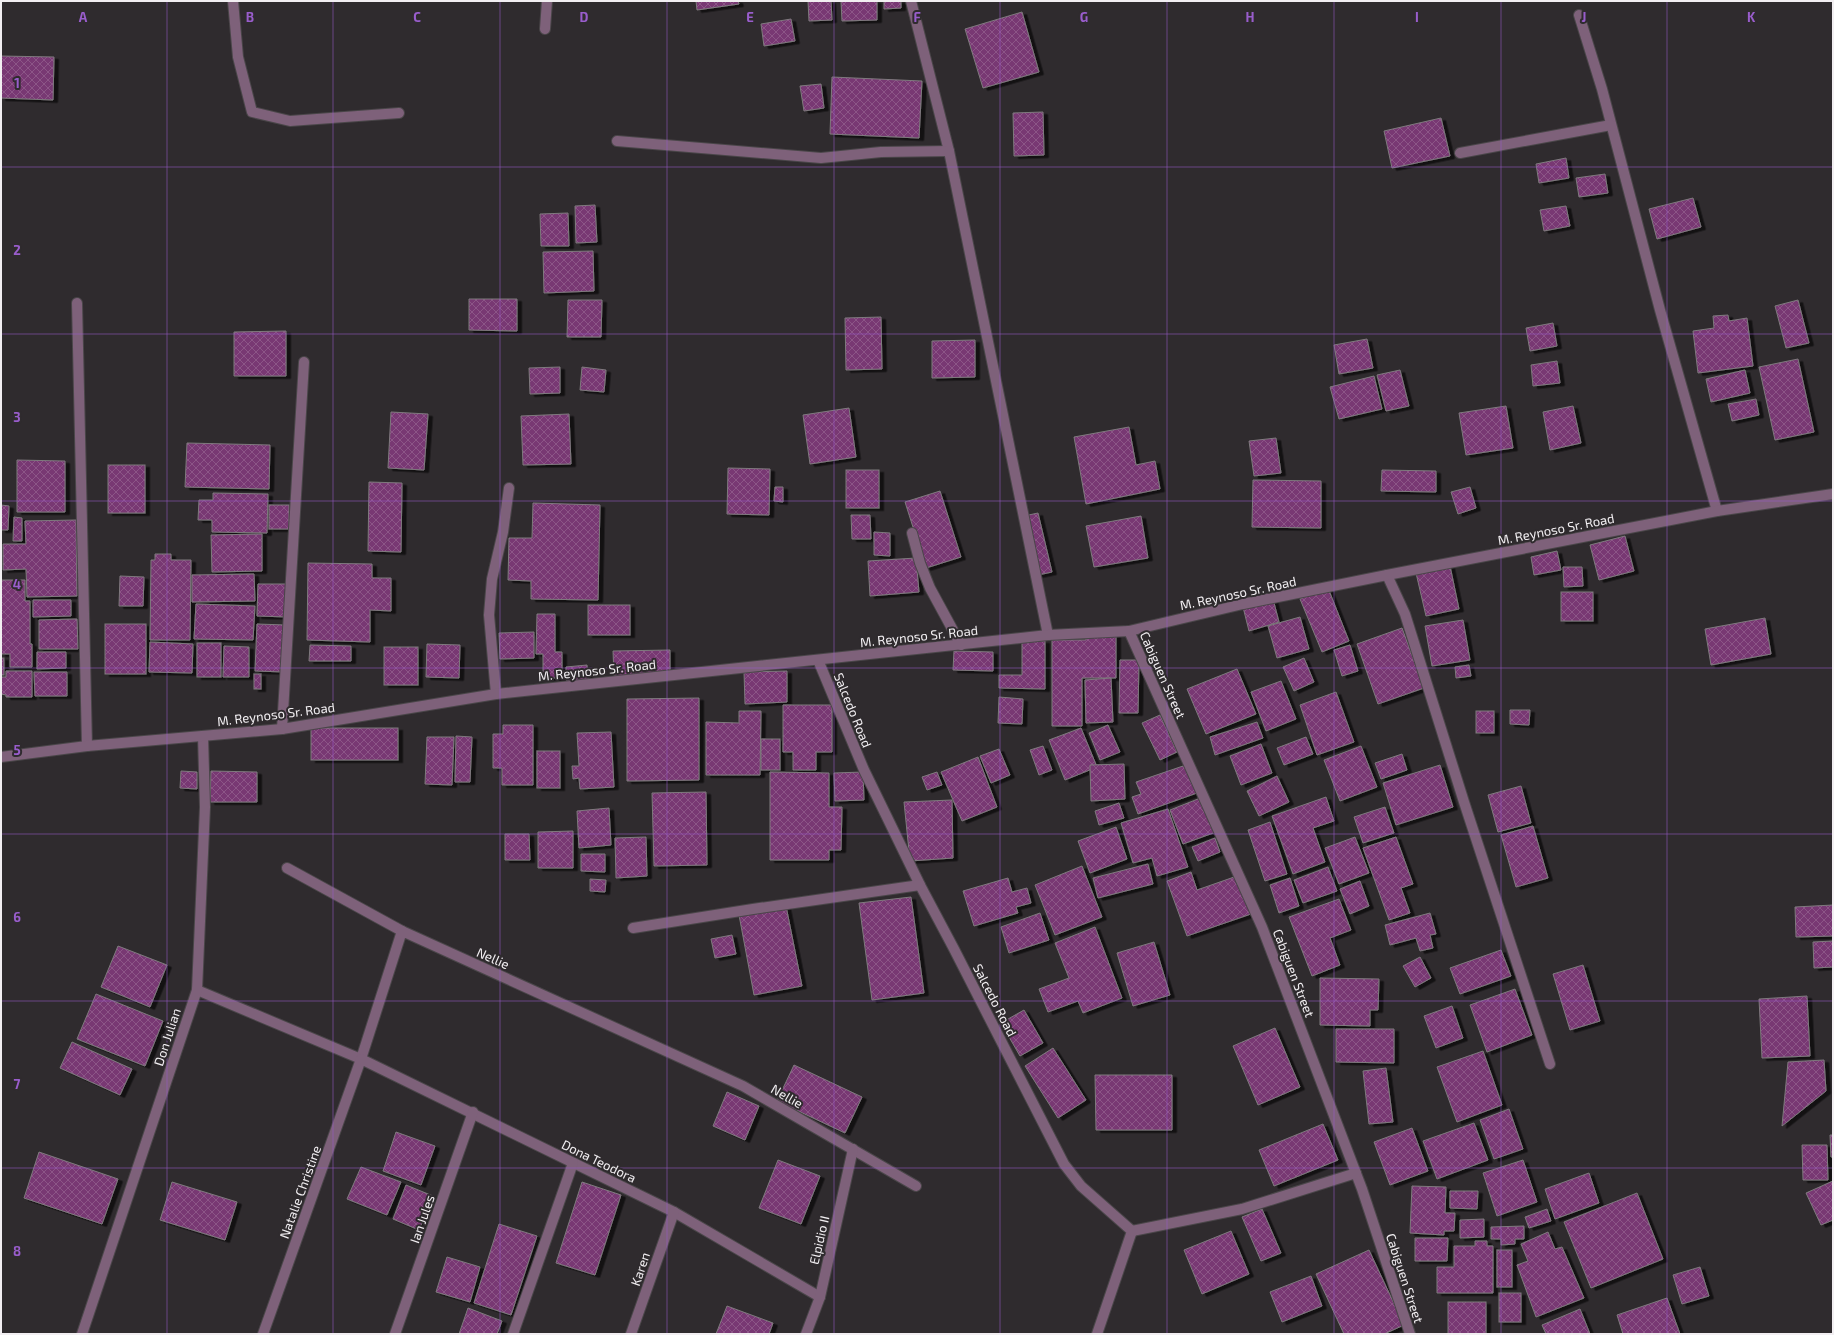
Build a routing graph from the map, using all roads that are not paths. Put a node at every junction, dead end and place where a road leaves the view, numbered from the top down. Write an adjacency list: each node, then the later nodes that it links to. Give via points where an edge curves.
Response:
1 (233, 1): 6 (street, via 238,57 252,112 290,121)
2 (547, 1): 5 (street)
3 (911, 1): 9 (street)
4 (1579, 15): 7 (street)
5 (545, 29)
6 (399, 113)
7 (1611, 125): 10 (street); 15 (street)
8 (617, 141): 9 (street, via 821,158 882,152)
9 (949, 151): 19 (street)
10 (1460, 153)
11 (77, 303): 25 (street)
12 (304, 362): 23 (street)
13 (509, 488): 22 (street, via 503,532 492,579 489,615)
14 (1833, 494): 15 (street, M. Reynoso Sr. Road)
15 (1717, 511): 17 (street, M. Reynoso Sr. Road)
16 (912, 533): 20 (street, via 930,588)
17 (1387, 575): 18 (street, M. Reynoso Sr. Road); 33 (street, via 1405,614)
18 (1129, 630): 19 (street, M. Reynoso Sr. Road); 37 (street, Cabiguen Street, via 1262,927)
19 (1048, 636): 20 (street, M. Reynoso Sr. Road)
20 (961, 645): 21 (street, M. Reynoso Sr. Road)
21 (818, 660): 22 (street, M. Reynoso Sr. Road); 28 (street, Salcedo Road, via 864,770)
22 (496, 694): 23 (street, M. Reynoso Sr. Road)
23 (282, 729): 24 (street, M. Reynoso Sr. Road)
24 (203, 736): 25 (street, M. Reynoso Sr. Road); 31 (street, Don Julian, via 205,807)
25 (87, 746): 26 (street, M. Reynoso Sr. Road)
26 (1, 757)
27 (287, 868): 30 (street, Nellie)
28 (920, 886): 29 (street); 40 (street, Salcedo Road, via 1064,1164 1081,1186)
29 (633, 928)
30 (402, 931): 32 (street); 35 (street, Nellie, via 743,1086)
31 (196, 990): 32 (street); 42 (street, Don Julian)
32 (361, 1059): 34 (street, Dona Teodora); 43 (street, Natalie Christine)
33 (1550, 1064)
34 (473, 1112): 36 (street, Dona Teodora); 44 (street, Ian Jules)
35 (853, 1150): 38 (street, Nellie); 41 (street, Elpidio II)
36 (573, 1163): 39 (street, Dona Teodora); 45 (street)
37 (1356, 1173): 40 (street, via 1242,1209); 49 (street, Cabiguen Street)
38 (916, 1186)
39 (674, 1212): 41 (street, Dona Teodora); 46 (street, Karen)
40 (1132, 1231): 48 (street)
41 (820, 1297): 47 (street, Elpidio II)
42 (82, 1334)
43 (263, 1334)
44 (395, 1334)
45 (513, 1334)
46 (631, 1334)
47 (806, 1334)
48 (1098, 1334)
49 (1410, 1334)

